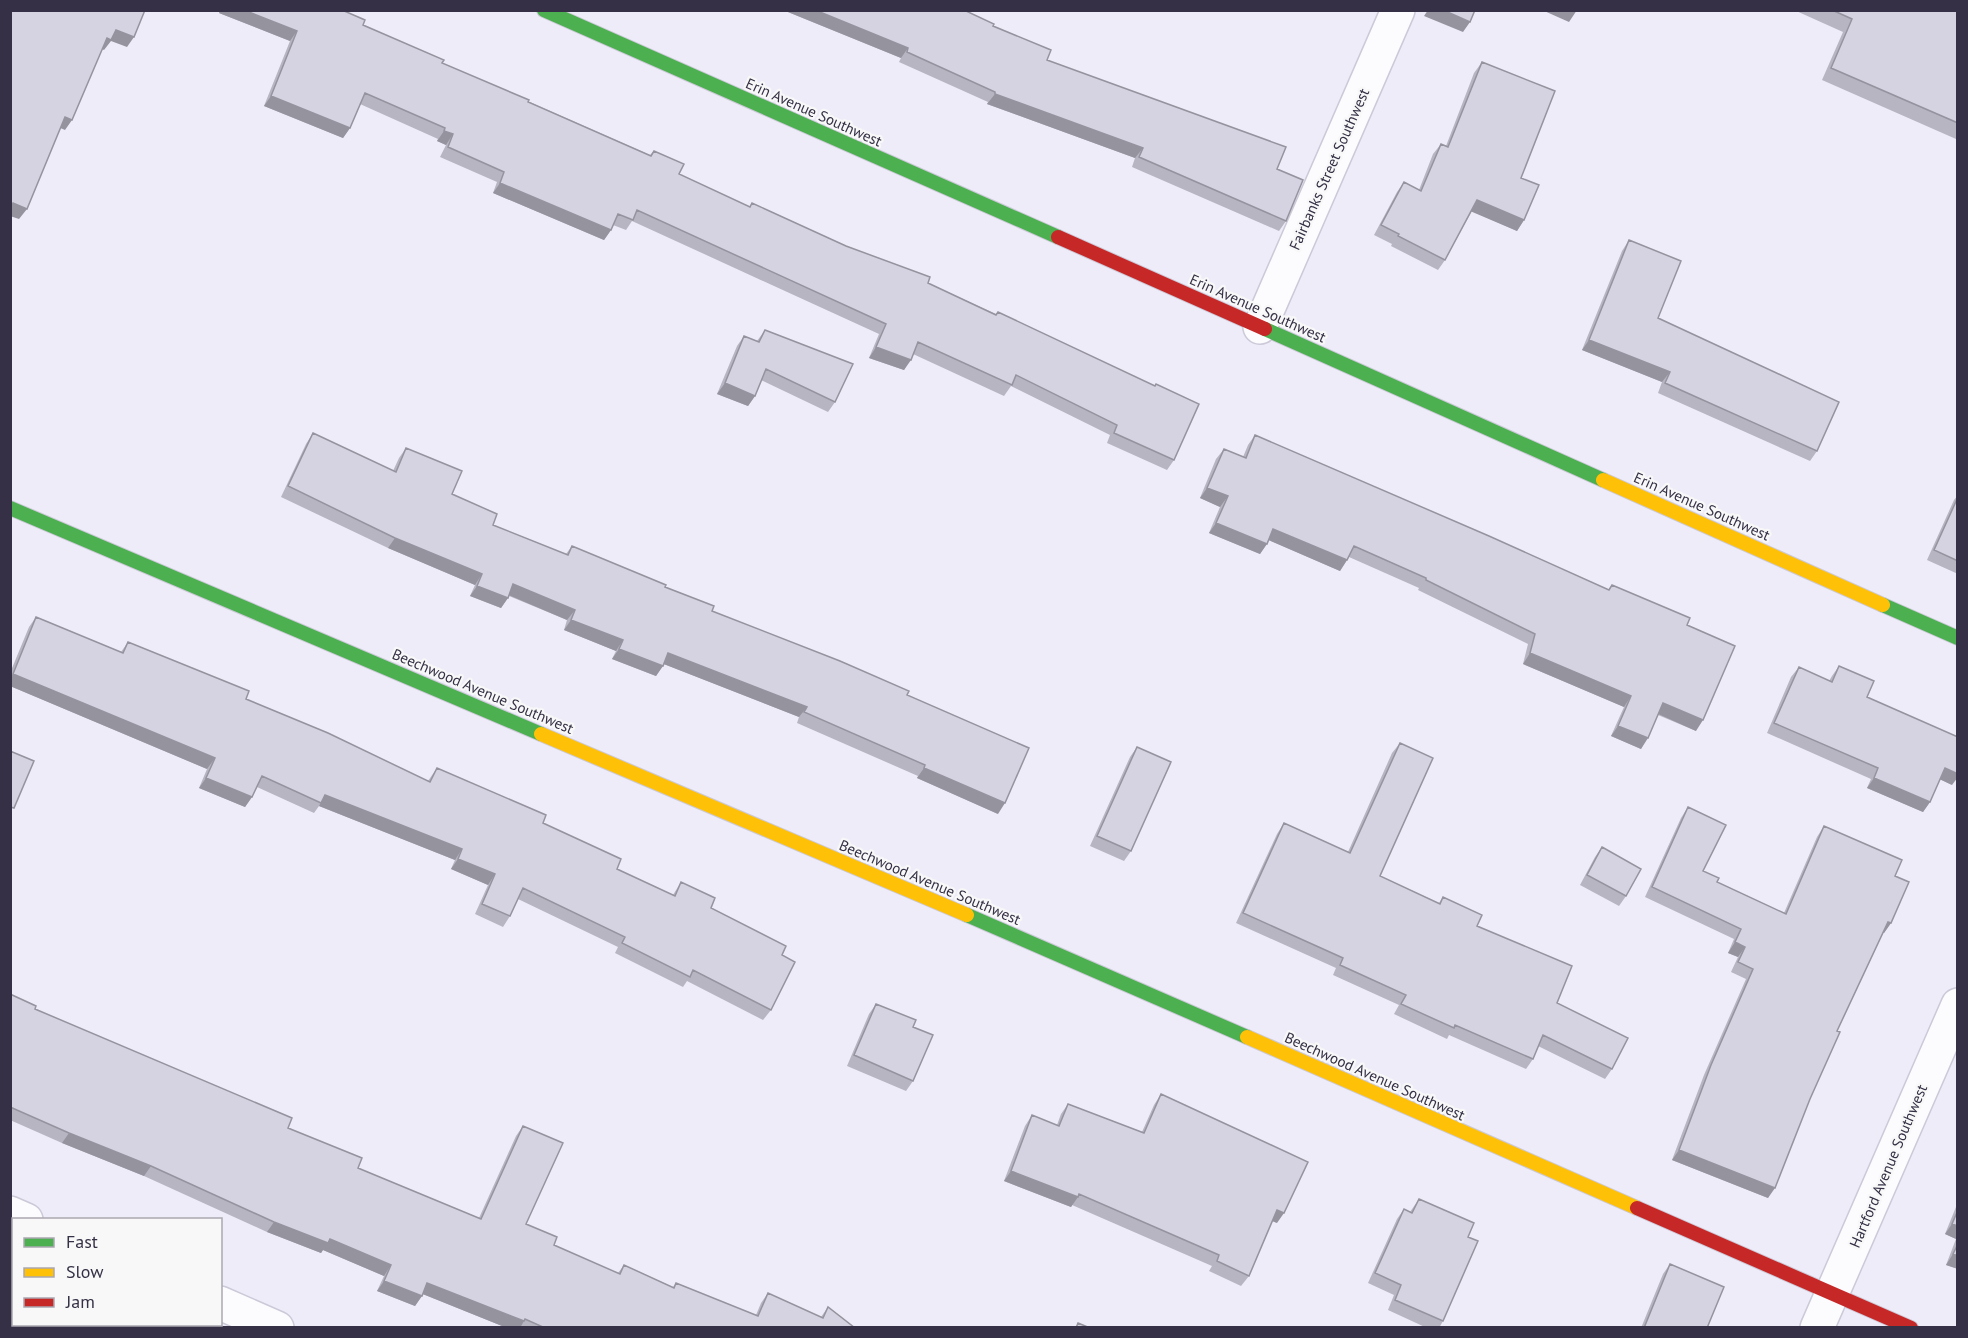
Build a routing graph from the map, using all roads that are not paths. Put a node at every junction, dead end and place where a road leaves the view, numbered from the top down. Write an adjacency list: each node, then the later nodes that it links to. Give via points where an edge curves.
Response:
1 (544, 10): 3 (street, Erin Avenue Southwest)
2 (1398, 10): 3 (street, Fairbanks Street Southwest)
3 (1260, 327): 5 (street, Erin Avenue Southwest)
4 (10, 508): 7 (street, Beechwood Avenue Southwest, via 1004,931)
5 (1958, 638)
6 (1958, 1005): 7 (street, Hartford Avenue Southwest)
7 (1833, 1293): 10 (street, Hartford Avenue Southwest); 11 (street, Beechwood Avenue Southwest)
8 (222, 1304): 9 (street)
9 (277, 1328)
10 (1817, 1328)
11 (1911, 1328)

